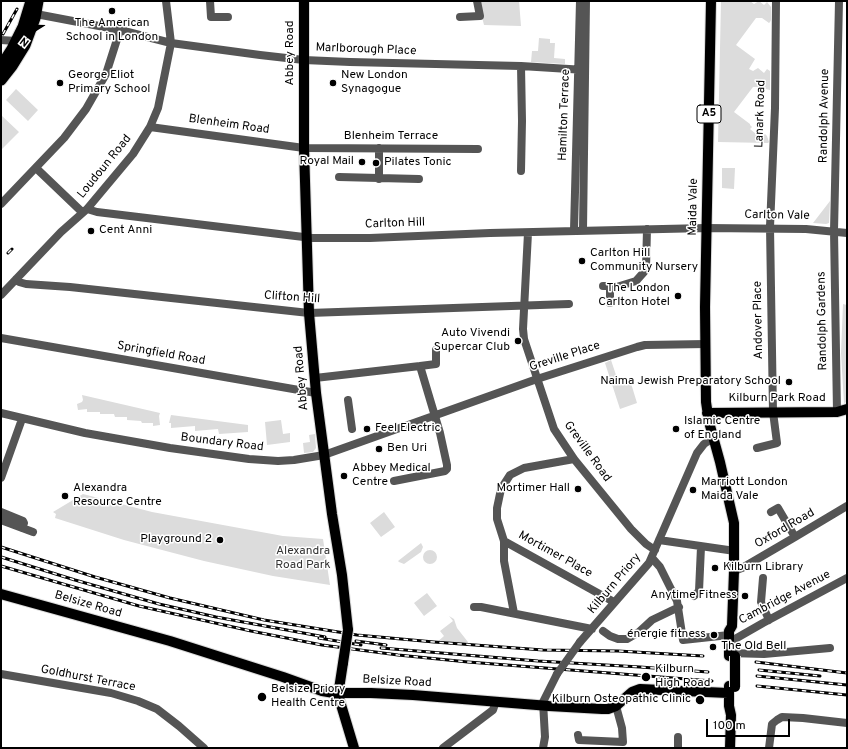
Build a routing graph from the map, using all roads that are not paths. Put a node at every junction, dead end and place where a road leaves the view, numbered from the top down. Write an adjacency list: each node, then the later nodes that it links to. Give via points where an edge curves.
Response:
1 (31, 1): 17 (highway)
2 (38, 1): 12 (highway)
3 (166, 1): 18 (street, Loudoun Road)
4 (210, 1): 13 (street, via 211,17)
5 (304, 1): 19 (main road, Abbey Road)
6 (477, 1): 14 (street, via 480,16)
7 (580, 1): 22 (street, Hamilton Terrace)
8 (586, 1): 22 (street, Hamilton Terrace)
9 (711, 1): 36 (main road, Maida Vale / A5)
10 (776, 1): 35 (street, Lanark Road)
11 (838, 1): 40 (street, Randolph Avenue)
12 (35, 16): 15 (street, Marlborough Place); 17 (highway, via 22,38); 23 (highway, via 25,44)
13 (228, 17)
14 (460, 17)
15 (120, 30): 18 (street, Marlborough Place); 28 (street, via 106,74 94,97 78,121)
16 (1, 40): 17 (street)
17 (13, 40): 20 (highway)
18 (170, 43): 19 (street, Marlborough Place); 24 (street, Loudoun Road, via 158,108)
19 (304, 60): 21 (street, Marlborough Place); 25 (main road, Abbey Road)
20 (1, 66)
21 (521, 66): 22 (street, Marlborough Place); 29 (street)
22 (582, 70): 38 (street, Hamilton Terrace); 39 (street, Hamilton Terrace)
23 (1, 80)
24 (150, 127): 25 (street, Blenheim Road); 34 (street, Loudoun Road, via 134,154)
25 (304, 148): 26 (street, Blenheim Terrace); 43 (main road, Abbey Road)
26 (379, 148): 27 (street, Blenheim Terrace); 31 (street)
27 (478, 149)
28 (36, 168): 33 (street); 34 (street)
29 (521, 171)
30 (338, 177): 31 (street)
31 (379, 179): 32 (street)
32 (419, 179)
33 (1, 204)
34 (85, 210): 43 (street, Carlton Hill); 44 (street, Loudoun Road)
35 (770, 227): 36 (street, Carlton Vale); 40 (street, Carlton Vale); 59 (street, Andover Place)
36 (706, 228): 37 (street, Carlton Hill); 51 (main road, Maida Vale / A5)
37 (647, 229): 39 (street, Carlton Hill); 46 (street, via 646,269 636,281 606,287)
38 (574, 230): 39 (street, Carlton Hill); 41 (street, Carlton Hill)
39 (583, 230)
40 (834, 231): 42 (street, Carlton Vale); 60 (street, Randolph Gardens)
41 (528, 233): 43 (street, Carlton Hill); 48 (street, Greville Road)
42 (847, 233)
43 (306, 238): 49 (main road, Abbey Road)
44 (16, 279): 45 (street, Loudoun Road); 49 (street, Clifton Hill, via 26,284)
45 (1, 295)
46 (610, 303)
47 (568, 304): 48 (street, Clifton Hill)
48 (524, 305): 49 (street, Clifton Hill); 55 (street, Greville Road, via 524,339)
49 (309, 313): 54 (main road, Abbey Road)
50 (1, 338): 56 (street, Springfield Road)
51 (706, 344): 55 (street, Greville Place, via 642,346); 62 (main road, Maida Vale / A5)
52 (436, 350): 53 (street, via 436,364)
53 (420, 366): 54 (street); 63 (street)
54 (314, 378): 56 (main road, Abbey Road)
55 (537, 379): 63 (street, Greville Place); 69 (street, Greville Road, via 554,429)
56 (316, 393): 68 (main road, Abbey Road)
57 (348, 400): 65 (street)
58 (847, 409): 60 (main road, Kilburn Park Road)
59 (773, 412): 60 (main road, Kilburn Park Road); 62 (main road, Kilburn Park Road); 67 (street, Andover Place, via 777,443)
60 (837, 412)
61 (1, 413): 64 (street, Boundary Road)
62 (708, 413): 66 (main road, A5)
63 (435, 415): 65 (street, Boundary Road); 71 (street, via 447,465 446,471)
64 (22, 418): 68 (street, Boundary Road, via 94,435 241,458 282,461); 70 (street)
65 (355, 436): 68 (street, Boundary Road)
66 (714, 443): 79 (street, Kilburn Priory, via 704,444 698,453); 82 (main road, A5, via 734,523)
67 (757, 448)
68 (324, 455): 100 (main road, Abbey Road, bridge, via 348,630)
69 (574, 459): 80 (street, via 524,468 510,475 501,488 497,508 497,519); 83 (street, Greville Road)
70 (1, 478)
71 (394, 480)
72 (847, 506): 78 (street, Oxford Road)
73 (1, 512): 76 (street, via 23,521)
74 (771, 512): 78 (street, via 778,508)
75 (1, 520): 76 (street)
76 (22, 528): 77 (street)
77 (33, 532)
78 (796, 538): 84 (street, Oxford Road)
79 (659, 540): 81 (street); 83 (street, Kilburn Priory)
80 (504, 541): 89 (street, Mortimer Place); 92 (street, via 504,561)
81 (701, 547): 82 (street); 88 (street, via 699,591)
82 (735, 551): 84 (main road, A5)
83 (654, 554): 89 (street, Kilburn Priory); 91 (street, Greville Road)
84 (734, 571): 96 (main road, A5)
85 (763, 578): 93 (street, via 761,602)
86 (847, 578): 93 (street, Cambridge Avenue)
87 (1, 594): 100 (main road, Belsize Road, via 170,641 283,676 322,691)
88 (694, 596)
89 (614, 602): 94 (street, Kilburn Priory)
90 (474, 607): 92 (street)
91 (679, 607): 95 (street, via 652,620 627,639 618,639); 96 (street, Greville Road, via 683,640)
92 (514, 614): 94 (street)
93 (769, 620): 96 (street, Cambridge Avenue)
94 (592, 629): 102 (street, Kilburn Priory, bridge, via 557,674 544,698)
95 (603, 631)
96 (732, 646): 97 (street, via 764,654); 99 (main road, A5, bridge)
97 (830, 648)
98 (1, 674): 107 (street, Goldhurst Terrace, via 111,693 138,701 157,709)
99 (731, 689): 103 (main road, via 640,689 632,692); 112 (main road, A5, via 735,707 731,715)
100 (339, 694): 101 (main road, Belsize Road, via 371,693); 108 (main road, Abbey Road)
101 (496, 701): 102 (main road, Belsize Road); 109 (street, via 493,710)
102 (543, 706): 103 (main road, Belsize Road, via 602,709); 110 (street)
103 (616, 706): 105 (street, via 623,742 578,740)
104 (847, 723): 113 (street, via 782,718 772,724)
105 (578, 735)
106 (678, 737): 111 (street)
107 (204, 748)
108 (354, 748)
109 (443, 748)
110 (543, 748)
111 (678, 748)
112 (730, 748)
113 (768, 748)

